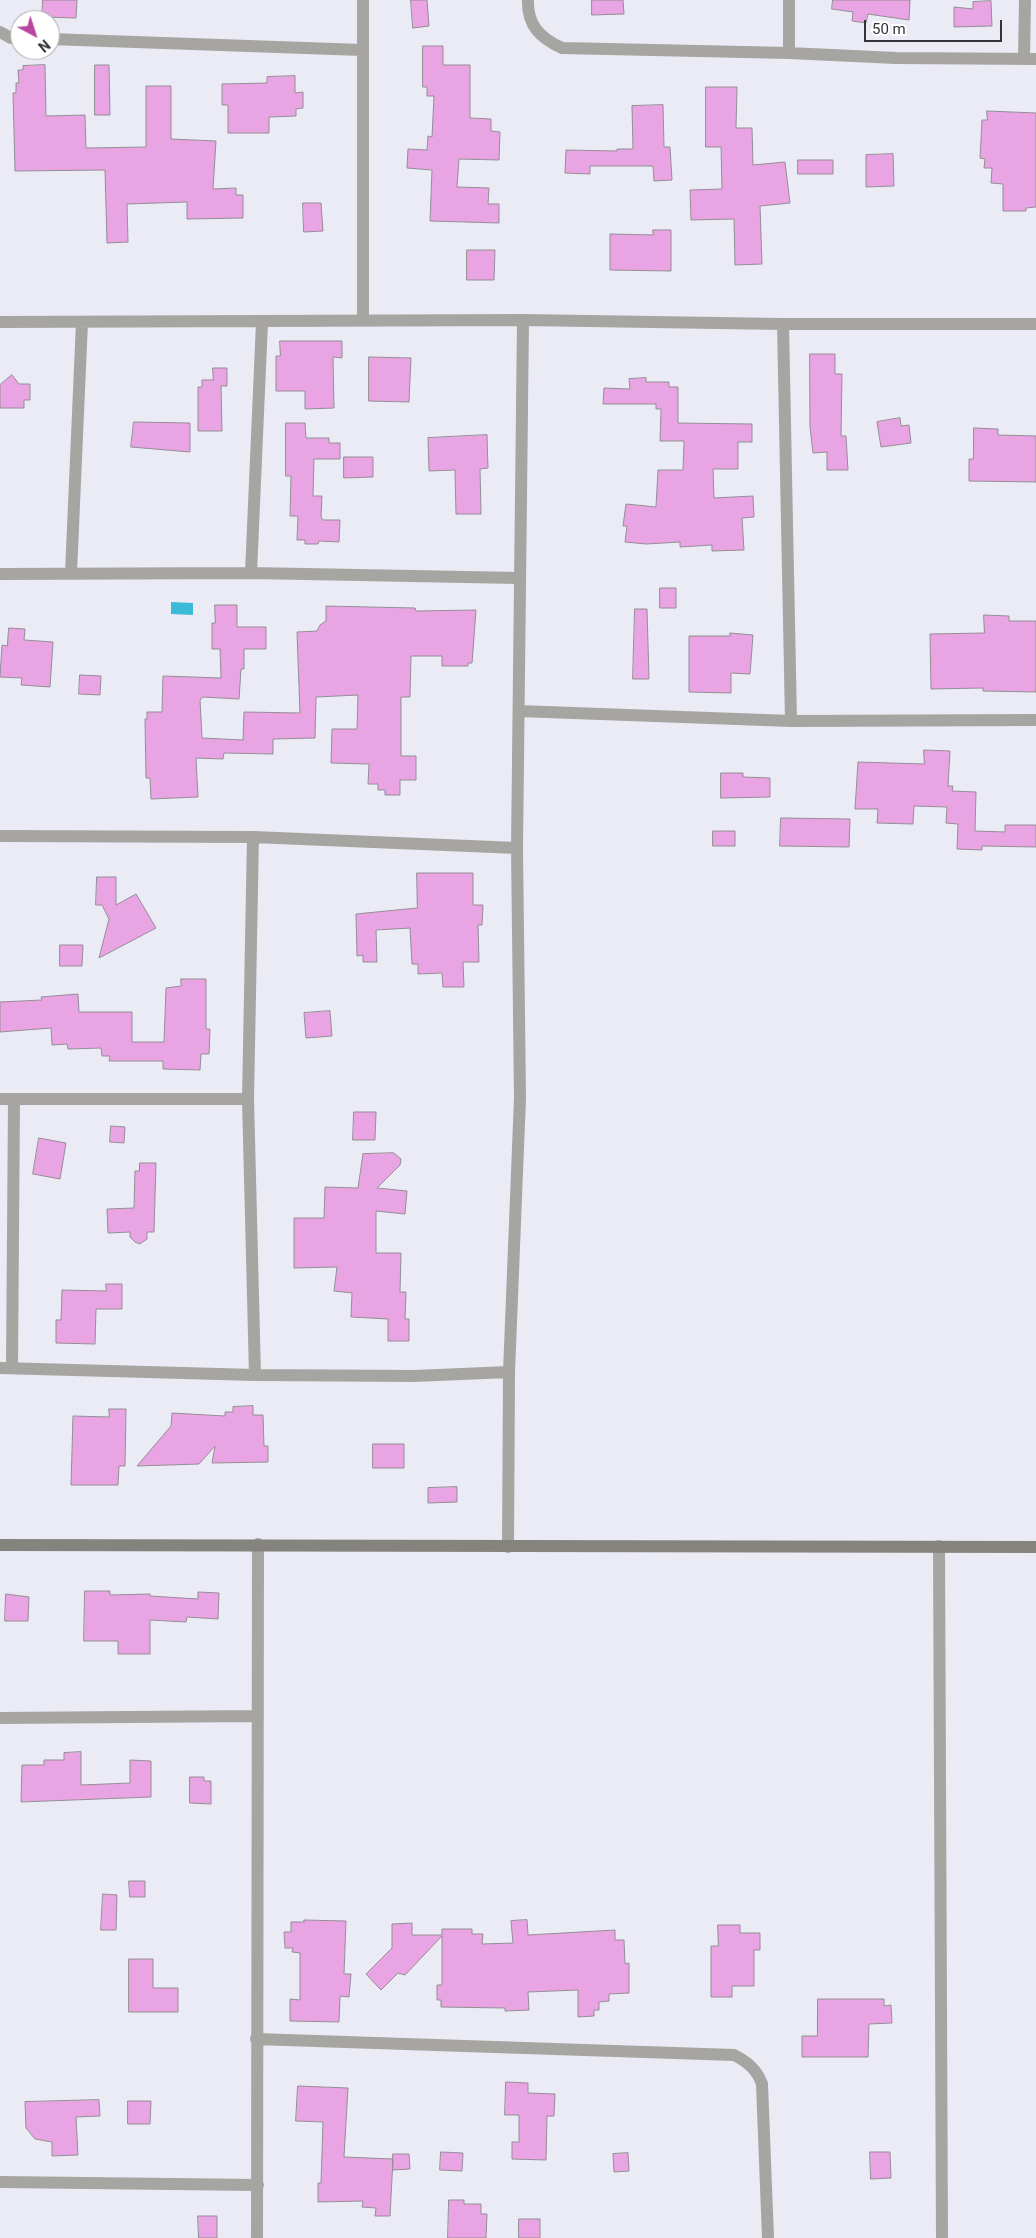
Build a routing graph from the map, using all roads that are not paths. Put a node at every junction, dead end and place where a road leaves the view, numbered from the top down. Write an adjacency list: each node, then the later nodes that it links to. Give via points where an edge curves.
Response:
1 (363, 0): 6 (street)
2 (528, 0): 7 (street, via 531,24 549,42 562,48)
3 (789, 0): 7 (street)
4 (1025, 0): 8 (street)
5 (60, 39): 6 (street)
6 (362, 50): 10 (street)
7 (789, 53): 8 (street)
8 (1030, 59)
9 (523, 320): 10 (street); 14 (street); 19 (street)
10 (362, 321): 13 (street)
11 (0, 322): 12 (street)
12 (82, 322): 13 (street); 16 (street)
13 (262, 322): 17 (street)
14 (783, 324): 15 (street); 22 (street)
15 (1036, 324)
16 (71, 573): 17 (street); 18 (street)
17 (251, 573): 19 (street)
18 (0, 574)
19 (519, 578): 20 (street)
20 (519, 711): 22 (street); 25 (street)
21 (1036, 720): 22 (street)
22 (791, 721)
23 (0, 836): 24 (street)
24 (253, 837): 25 (street); 28 (street)
25 (517, 848): 30 (street, via 520,1098)
26 (0, 1099): 27 (street)
27 (14, 1099): 28 (street); 29 (street)
28 (248, 1099): 31 (street)
29 (6, 1368): 31 (street)
30 (509, 1372): 31 (street, via 414,1376); 35 (street)
31 (255, 1375)
32 (258, 1544): 33 (street); 35 (street); 37 (street)
33 (0, 1545)
34 (939, 1546): 35 (street); 36 (street); 44 (street)
35 (508, 1547)
36 (1036, 1547)
37 (257, 1716): 38 (street); 39 (street)
38 (0, 1718)
39 (256, 2039): 41 (street); 43 (street, via 734,2056 751,2066 762,2084)
40 (0, 2182): 41 (street)
41 (258, 2185): 42 (street)
42 (257, 2238)
43 (768, 2238)
44 (942, 2238)

